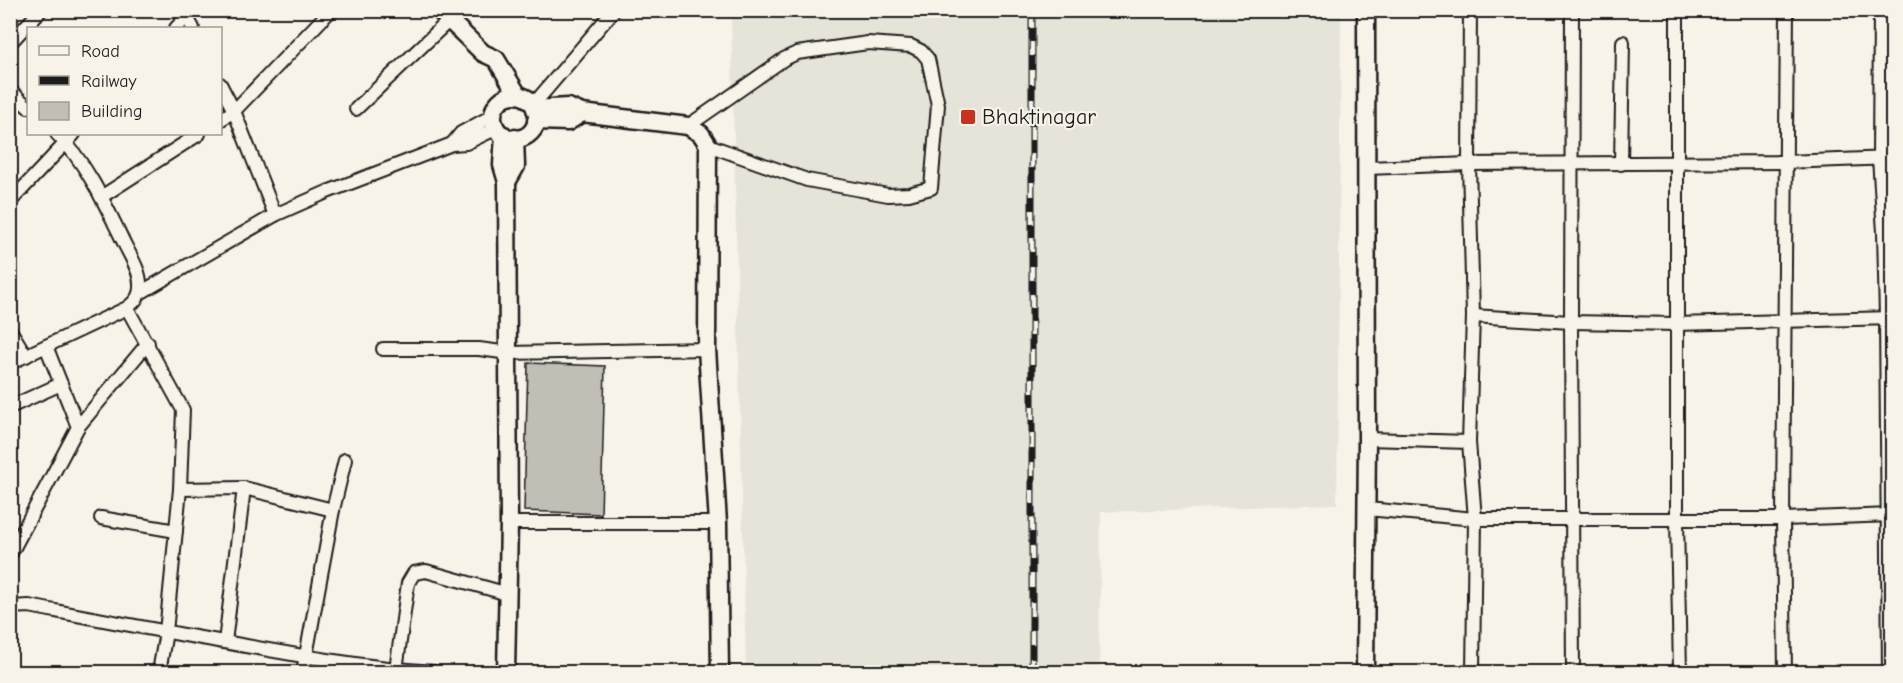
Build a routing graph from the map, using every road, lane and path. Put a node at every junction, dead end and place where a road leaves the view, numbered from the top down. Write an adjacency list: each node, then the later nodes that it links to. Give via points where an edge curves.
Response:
1 (41, 10): 12 (street)
2 (331, 10): 18 (street)
3 (614, 10): 19 (street)
4 (1366, 10): 33 (street)
5 (1470, 10): 29 (street)
6 (1572, 10): 30 (street)
7 (1677, 10): 32 (street)
8 (1787, 10): 28 (street)
9 (1880, 10): 26 (street)
10 (450, 14): 15 (street, via 483,54 496,59); 17 (street)
11 (1623, 42): 31 (street)
12 (10, 43)
13 (222, 88): 18 (street)
14 (10, 90): 16 (street)
15 (513, 95): 19 (street, via 524,97); 22 (street, via 497,105)
16 (27, 106)
17 (356, 109)
18 (234, 111): 20 (street); 36 (street)
19 (535, 112): 21 (street, via 568,107 582,113); 22 (street, via 529,133)
20 (222, 119)
21 (688, 126): 25 (street, via 701,134); 25 (street, via 797,53 868,43 911,46 928,59 938,105 931,188 921,192 888,195 807,180)
22 (502, 129): 36 (street, via 466,143 452,144); 50 (street, via 516,166 507,182)
23 (197, 135): 34 (street)
24 (65, 136): 34 (street); 35 (street)
25 (708, 145): 49 (street)
26 (1879, 158): 27 (street); 28 (street); 37 (street)
27 (1893, 158)
28 (1785, 162): 32 (street); 42 (street)
29 (1468, 164): 30 (street); 33 (street); 40 (street)
30 (1573, 164): 31 (street); 43 (street)
31 (1621, 164): 32 (street)
32 (1678, 164): 44 (street)
33 (1367, 168): 56 (street)
34 (101, 197): 38 (street, via 135,266 141,281)
35 (10, 202)
36 (275, 215): 38 (street)
37 (1888, 231): 41 (street)
38 (140, 293): 39 (street)
39 (128, 308): 46 (street); 47 (street)
40 (1473, 316): 43 (street); 57 (street)
41 (1889, 318): 42 (street); 63 (street)
42 (1784, 321): 44 (street); 66 (street)
43 (1571, 322): 44 (street); 68 (street)
44 (1676, 324): 67 (street)
45 (10, 330): 51 (street)
46 (148, 343): 55 (street); 59 (street, via 183,410)
47 (46, 346): 51 (street); 53 (street)
48 (383, 349): 50 (street, via 479,349)
49 (707, 349): 50 (street); 70 (street)
50 (509, 353): 69 (street)
51 (26, 356): 52 (street)
52 (10, 363)
53 (61, 384): 54 (street); 55 (street)
54 (10, 407)
55 (78, 427): 72 (street)
56 (1367, 440): 57 (street); 61 (street)
57 (1469, 442): 65 (street)
58 (345, 460): 62 (street)
59 (180, 489): 60 (street); 71 (street)
60 (244, 489): 62 (street); 76 (street)
61 (1367, 509): 65 (street); 85 (street)
62 (333, 510): 77 (street)
63 (1890, 515): 66 (street); 90 (street)
64 (101, 518): 71 (street)
65 (1475, 519): 68 (street); 86 (street)
66 (1783, 519): 67 (street); 89 (street)
67 (1677, 520): 68 (street); 88 (street)
68 (1571, 521): 87 (street)
69 (509, 523): 70 (street); 73 (street)
70 (718, 523): 84 (street)
71 (176, 531): 75 (street)
72 (10, 555)
73 (508, 594): 79 (street, via 426,571 414,573 408,583); 83 (street)
74 (10, 607): 75 (street, via 29,606)
75 (166, 632): 76 (street); 80 (street)
76 (225, 642): 77 (street)
77 (306, 657): 78 (street); 81 (street)
78 (346, 668): 79 (street)
79 (396, 670): 82 (street)
80 (159, 672)
81 (303, 672)
82 (434, 672)
83 (506, 672)
84 (720, 672)
85 (1365, 672)
86 (1473, 672)
87 (1572, 672)
88 (1680, 672)
89 (1785, 672)
90 (1889, 672)

